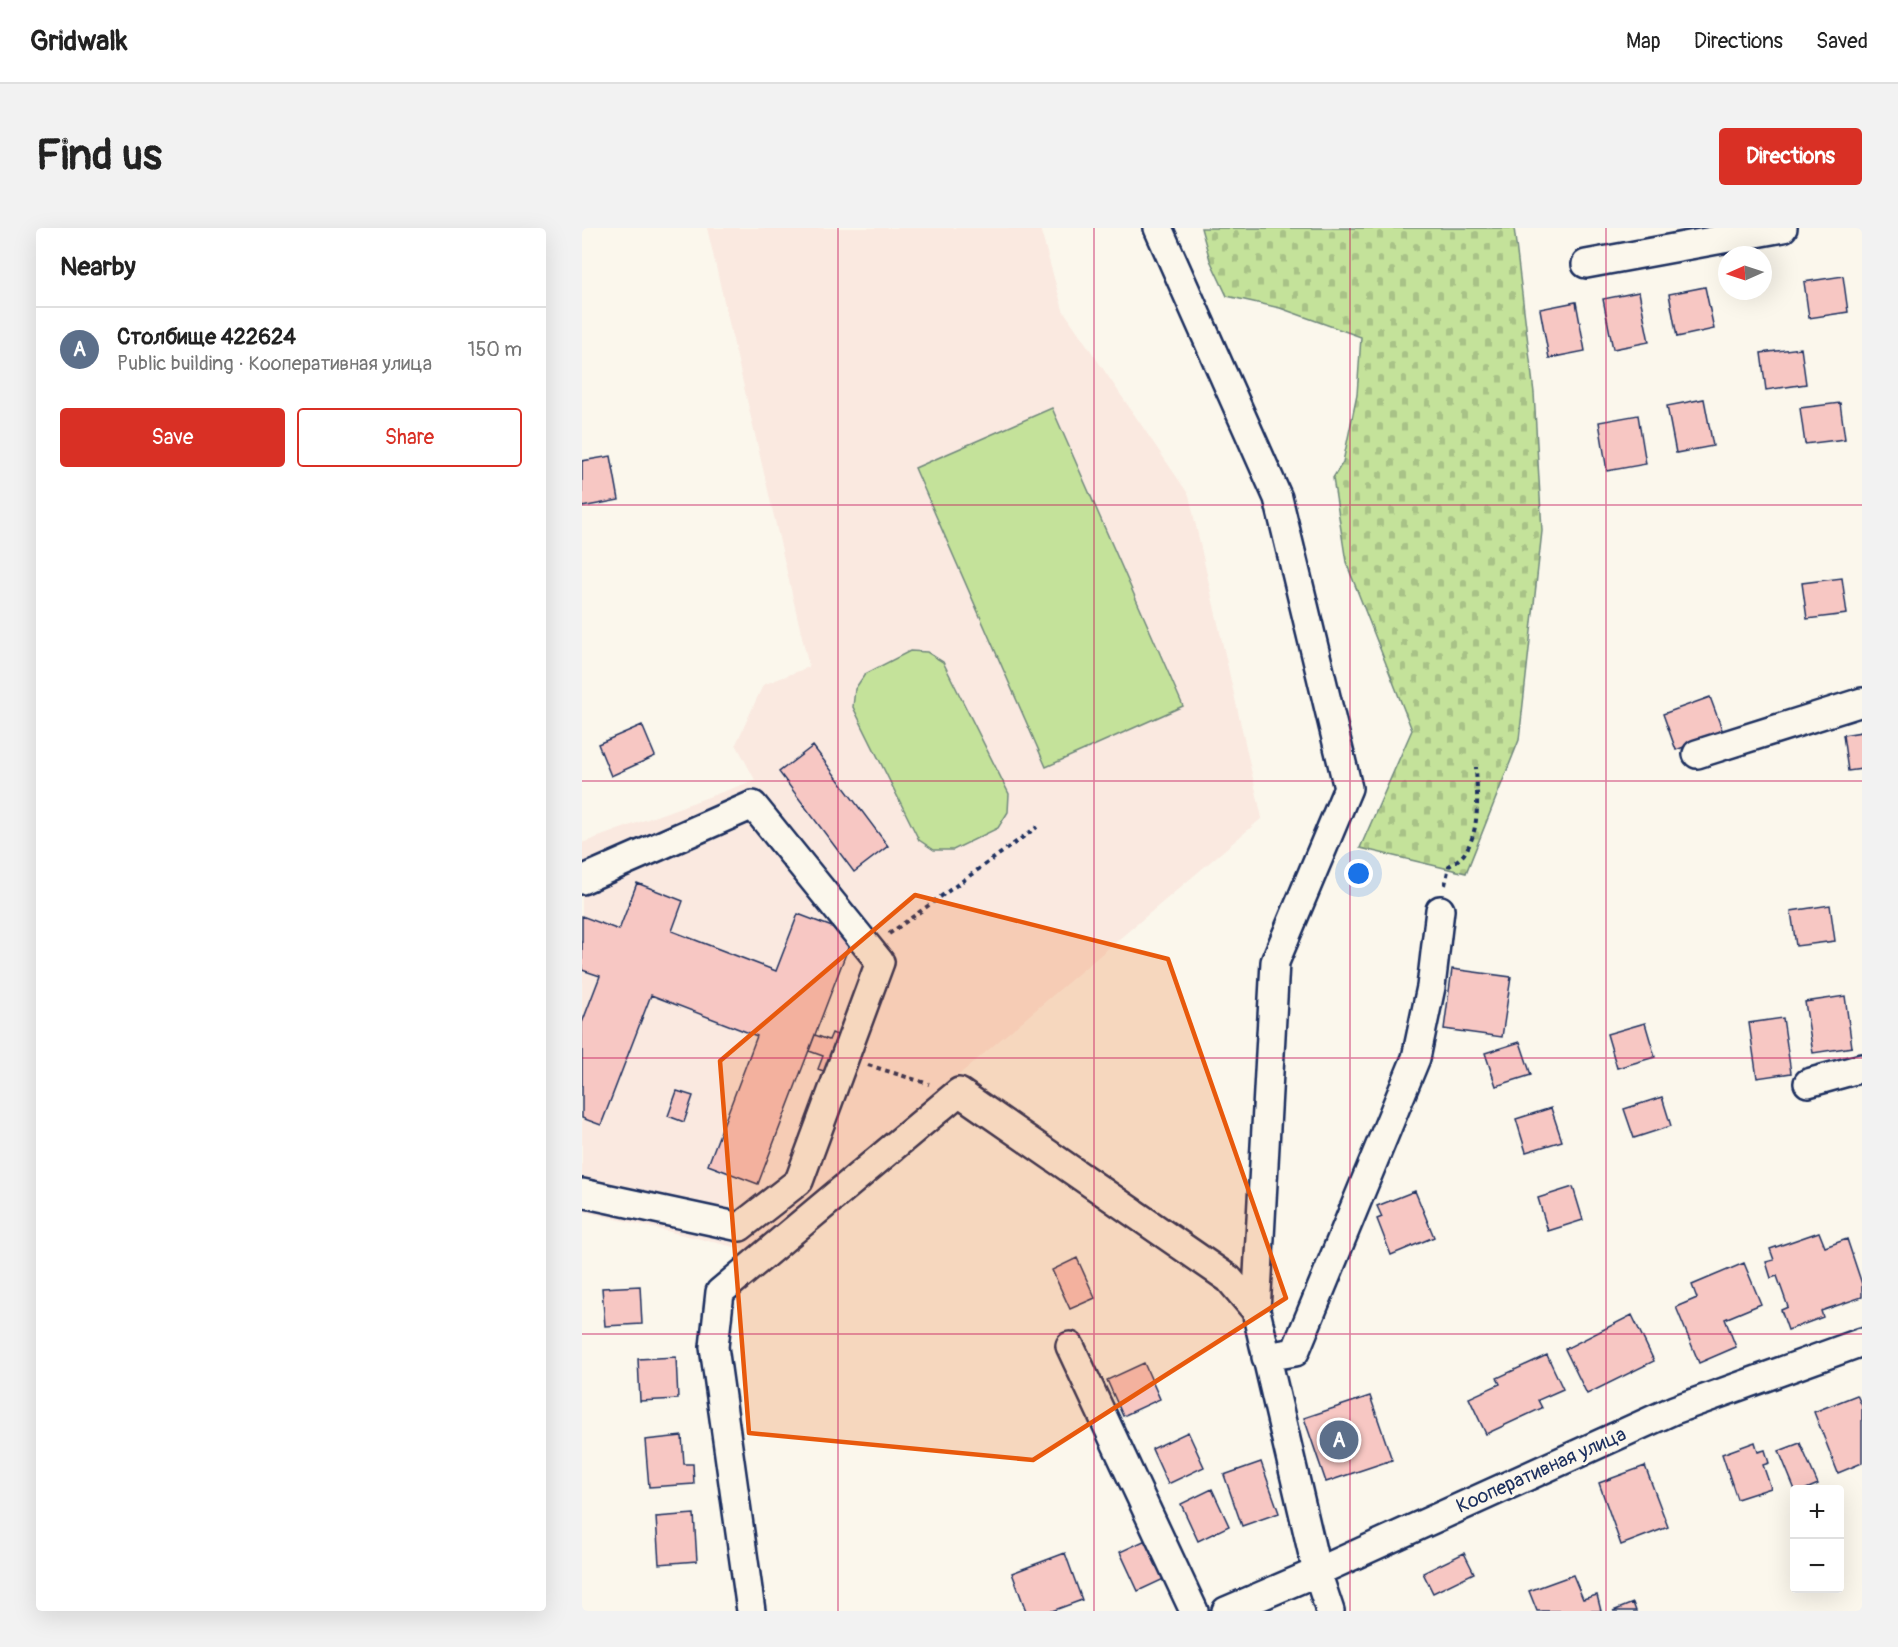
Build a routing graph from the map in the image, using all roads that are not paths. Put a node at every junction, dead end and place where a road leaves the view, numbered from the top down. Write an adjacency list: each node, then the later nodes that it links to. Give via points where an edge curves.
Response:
1 (1158, 228): 11 (street, via 1278,498 1348,788 1275,962)
2 (1783, 228): 3 (street)
3 (1586, 264)
4 (1862, 702): 5 (street)
5 (1696, 754)
6 (582, 880): 10 (street, via 753,805 880,962 799,1181 740,1227)
7 (1440, 910): 14 (street, via 1431,987 1416,1058 1295,1352)
8 (1862, 1068): 9 (street)
9 (1808, 1083)
10 (582, 1192)
11 (1256, 1311): 14 (street); 16 (street, via 1229,1278 959,1092 720,1292 714,1347)
12 (1862, 1342): 15 (street, Кооперативная улица, via 1674,1410)
13 (1070, 1346): 17 (street)
14 (1266, 1357): 15 (street)
15 (1317, 1572): 18 (street, Кооперативная улица); 19 (street)
16 (752, 1611)
17 (1194, 1611)
18 (1226, 1611)
19 (1330, 1611)

